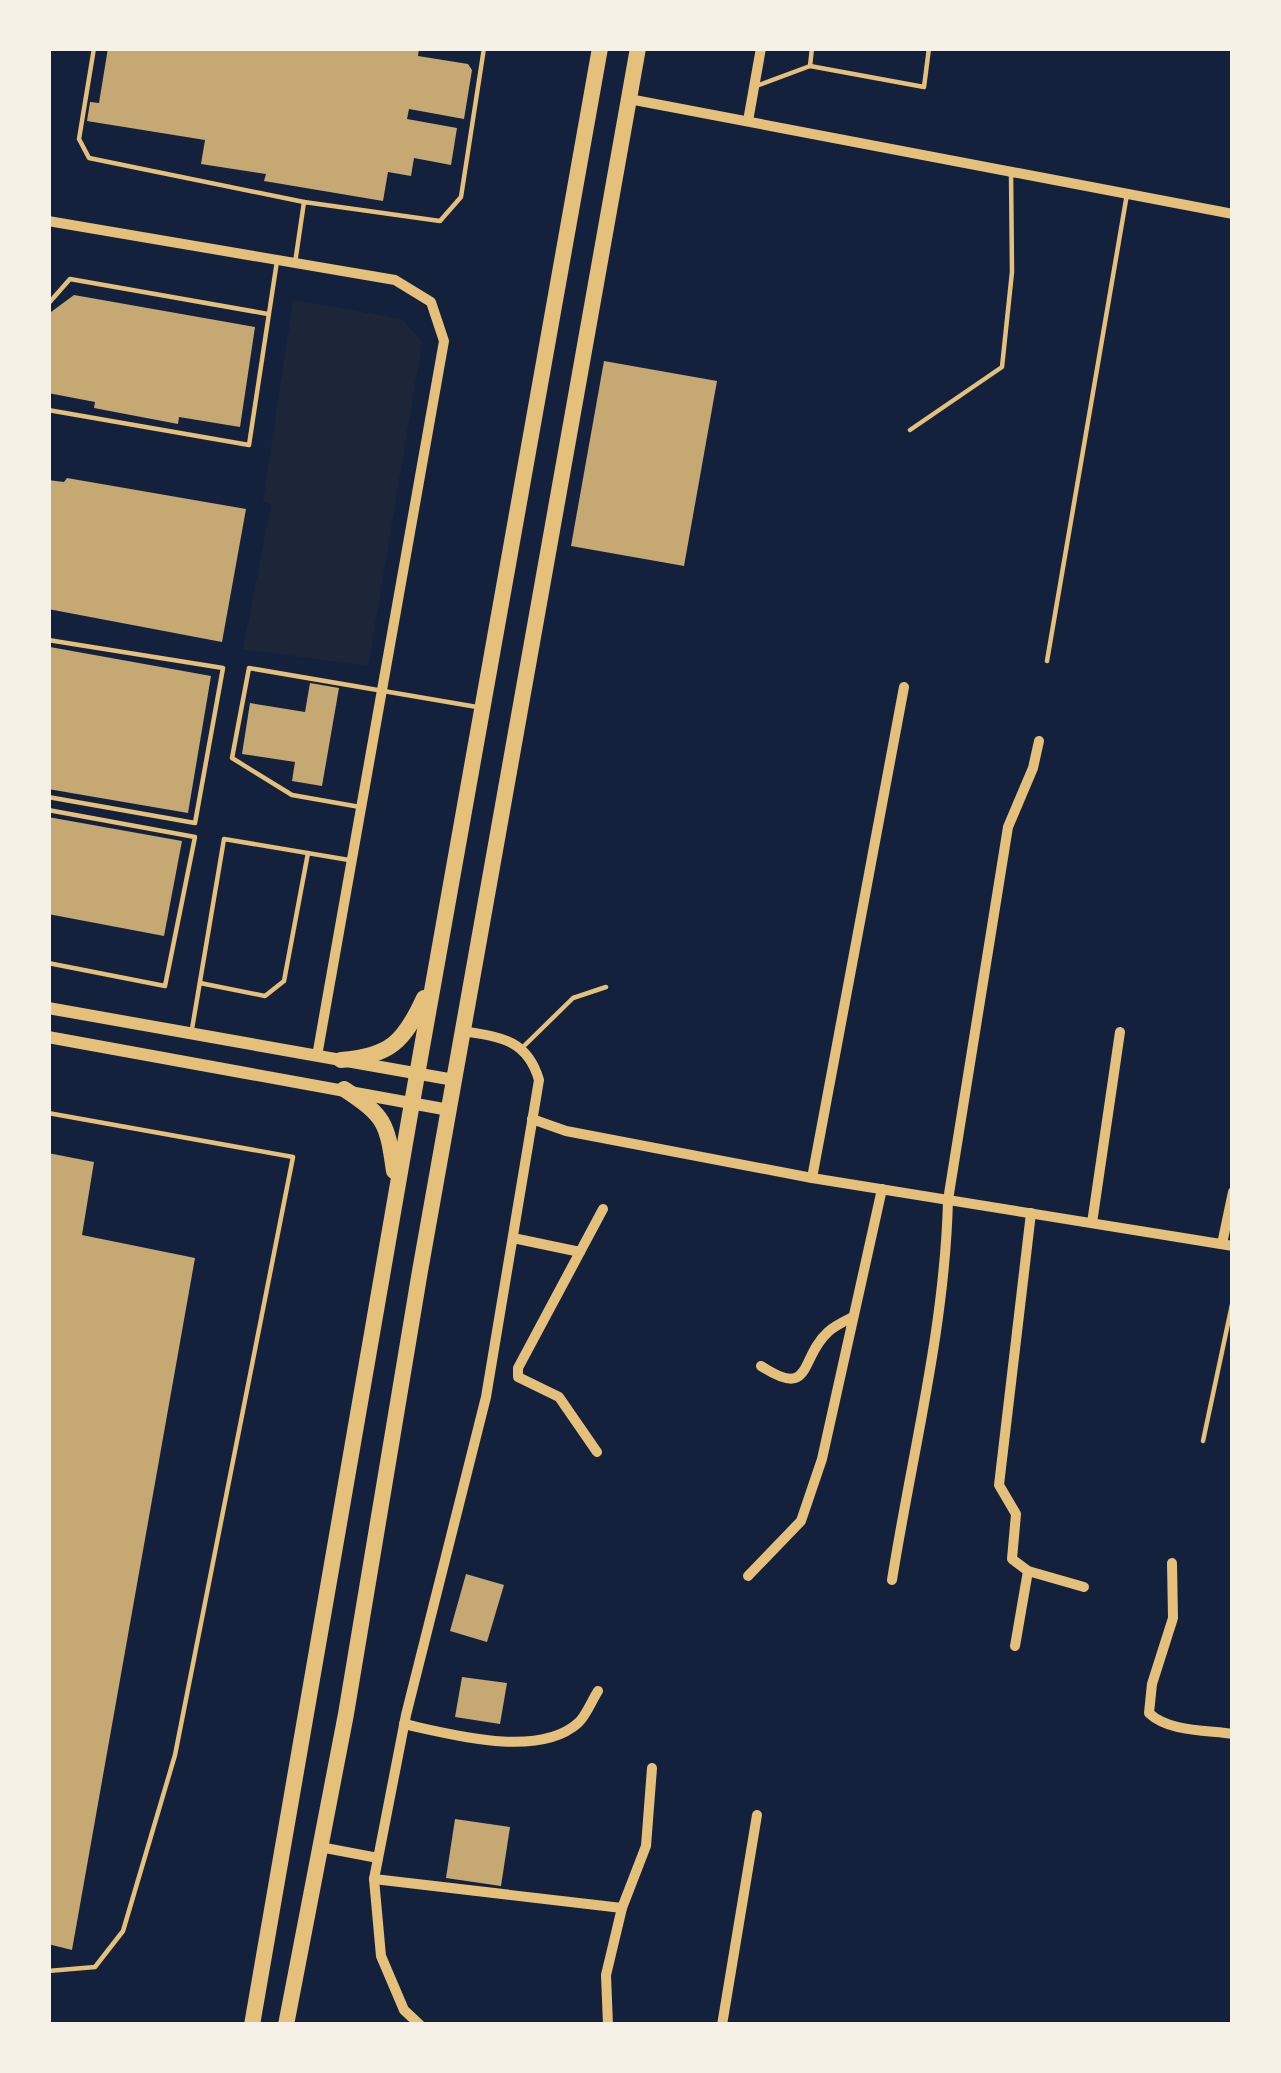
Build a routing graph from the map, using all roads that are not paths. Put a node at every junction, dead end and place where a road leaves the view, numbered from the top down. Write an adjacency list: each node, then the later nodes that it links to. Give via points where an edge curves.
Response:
1 (94, 48): 14 (lane, via 79,140 88,158)
2 (484, 48): 14 (lane, via 461,197 440,221)
3 (600, 48): 27 (main road)
4 (638, 48): 10 (main road)
5 (761, 48): 9 (street)
6 (812, 48): 8 (lane)
7 (929, 48): 8 (lane, via 924,87)
8 (810, 66): 9 (lane)
9 (754, 87): 11 (street)
10 (629, 99): 11 (street); 39 (main road)
11 (748, 122): 12 (street)
12 (1010, 171): 13 (street); 22 (lane, via 1012,272 1001,368)
13 (1127, 194): 15 (street); 24 (lane)
14 (304, 202): 18 (lane)
15 (1233, 214)
16 (48, 221): 17 (street)
17 (278, 260): 18 (street); 20 (lane)
18 (295, 263): 26 (street, via 394,280 431,302 444,341)
19 (48, 304): 20 (lane, via 70,279)
20 (269, 314): 21 (lane, via 248,446)
21 (48, 410)
22 (910, 430)
23 (48, 640): 29 (lane, via 223,668 195,823)
24 (1047, 661)
25 (904, 687): 53 (street)
26 (382, 691): 27 (lane); 30 (street); 30 (lane, via 249,668 232,758 292,795)
27 (483, 708): 35 (main road)
28 (1040, 741): 57 (street, via 1008,827)
29 (48, 797)
30 (362, 807): 33 (street)
31 (48, 811): 34 (lane, via 195,837 165,986)
32 (308, 854): 33 (lane); 36 (lane, via 284,981 265,996); 36 (lane, via 224,839)
33 (352, 861): 44 (street)
34 (48, 963)
35 (435, 971): 45 (main road, via 397,1042); 46 (main road)
36 (200, 983): 41 (lane)
37 (606, 987): 43 (lane, via 573,998)
38 (48, 1008): 41 (street)
39 (462, 1031): 43 (street); 47 (main road)
40 (1120, 1032): 60 (street)
41 (191, 1034): 44 (street)
42 (48, 1037): 48 (street)
43 (523, 1047): 52 (street, via 538,1080)
44 (317, 1055): 45 (street)
45 (341, 1060): 46 (street)
46 (417, 1073): 47 (street); 49 (main road)
47 (454, 1080): 50 (main road)
48 (344, 1089): 49 (street); 54 (main road, via 383,1117)
49 (412, 1103): 50 (street); 54 (main road)
50 (449, 1110): 80 (main road)
51 (48, 1113): 84 (lane, via 293,1157 175,1755 130,1909 95,1966)
52 (532, 1118): 53 (street); 61 (street)
53 (812, 1178): 55 (street)
54 (397, 1189): 85 (main road)
55 (882, 1189): 57 (street); 65 (street)
56 (1233, 1192): 62 (street)
57 (948, 1200): 59 (street); 72 (street, via 947,1252)
58 (604, 1209): 63 (street)
59 (1031, 1213): 60 (street); 70 (street, via 999,1485 1016,1514 1012,1559)
60 (1092, 1223): 62 (street)
61 (513, 1238): 63 (street); 76 (street, via 486,1397)
62 (1227, 1245)
63 (580, 1252): 68 (street, via 518,1377 559,1397)
64 (1233, 1300): 67 (lane)
65 (853, 1317): 66 (street, via 828,1331 792,1380); 71 (street, via 801,1521)
66 (761, 1366)
67 (1203, 1441)
68 (597, 1452)
69 (1172, 1562): 77 (street, via 1173,1618 1149,1713 1177,1726)
70 (1028, 1571): 73 (street); 74 (street)
71 (748, 1576)
72 (892, 1580)
73 (1084, 1587)
74 (1015, 1646)
75 (598, 1691): 76 (street, via 578,1723 550,1737 495,1742)
76 (404, 1724): 81 (street)
77 (1233, 1733)
78 (652, 1768): 83 (street, via 646,1846)
79 (757, 1815): 89 (street)
80 (320, 1847): 81 (street); 86 (main road)
81 (378, 1858): 82 (street)
82 (374, 1880): 83 (street); 87 (street, via 381,1956 404,2010)
83 (622, 1908): 88 (street, via 606,1975)
84 (48, 1971)
85 (252, 2025)
86 (286, 2025)
87 (420, 2025)
88 (608, 2025)
89 (722, 2025)

